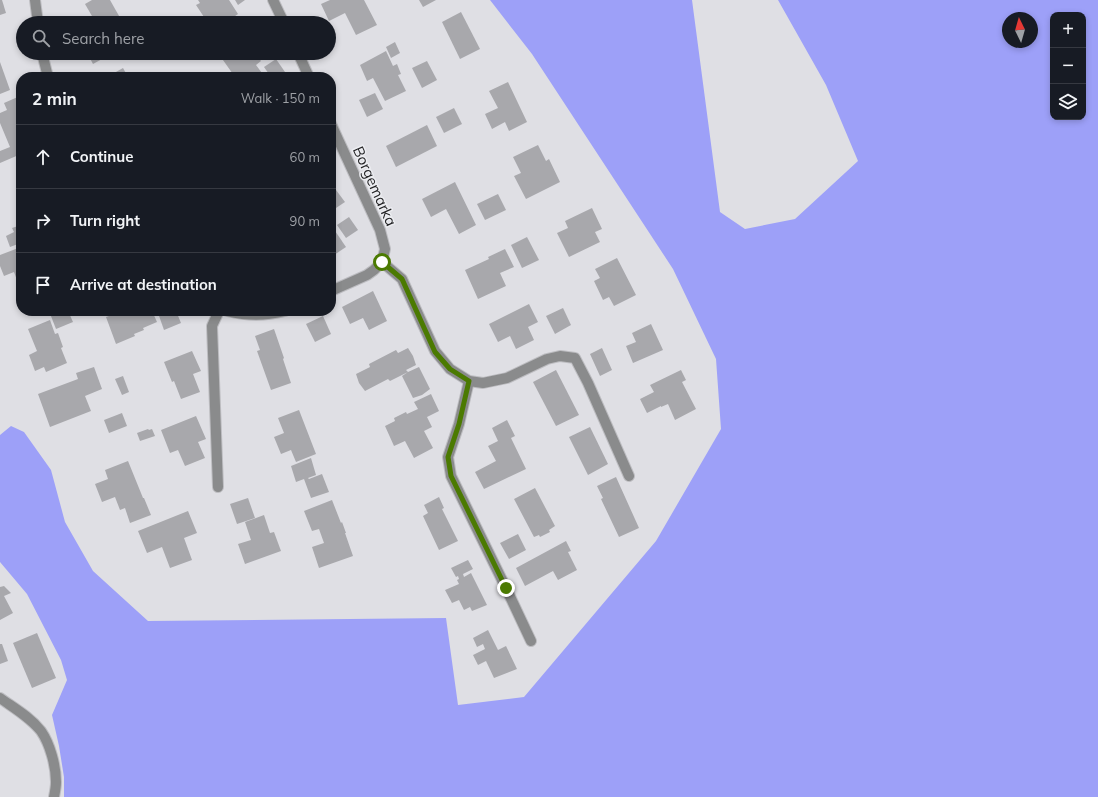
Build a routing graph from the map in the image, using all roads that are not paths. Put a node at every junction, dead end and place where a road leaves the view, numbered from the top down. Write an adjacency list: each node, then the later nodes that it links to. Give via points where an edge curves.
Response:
1 (36, 0): 3 (street)
2 (273, 0): 4 (street)
3 (37, 16)
4 (281, 16)
5 (44, 60): 7 (street)
6 (301, 60): 8 (street)
7 (47, 72)
8 (307, 72)
9 (336, 135): 10 (street, Borgemarka, via 380,230 385,249)
10 (382, 262): 11 (street, via 367,275); 13 (street, via 402,279 435,352 450,369)
11 (336, 290)
12 (217, 316): 15 (street, via 212,326)
13 (469, 381): 14 (street, via 483,383 507,378 547,359 560,356 575,358); 16 (street, via 448,457 451,476)
14 (629, 476)
15 (218, 487)
16 (531, 642)
17 (0, 698): 18 (street, via 25,715 41,732 54,766)
18 (54, 797)

